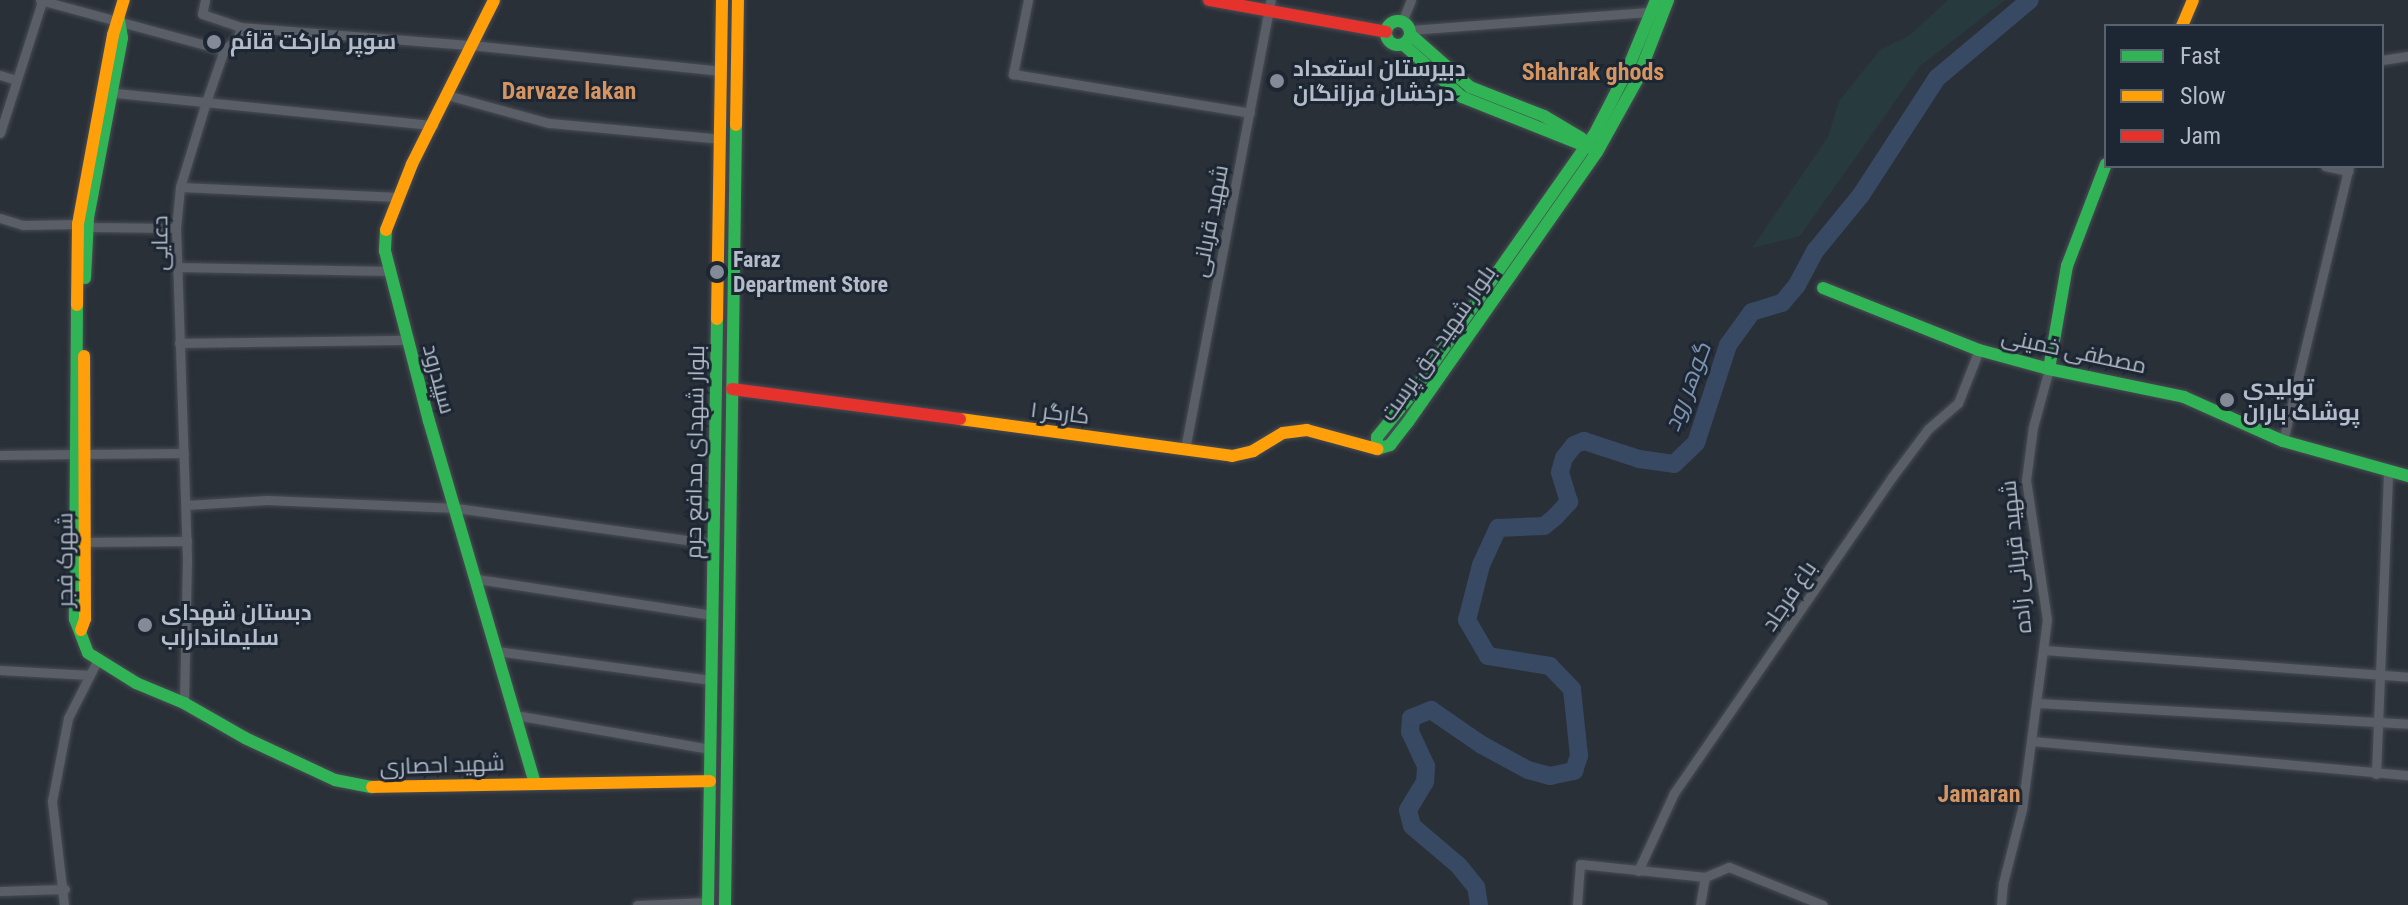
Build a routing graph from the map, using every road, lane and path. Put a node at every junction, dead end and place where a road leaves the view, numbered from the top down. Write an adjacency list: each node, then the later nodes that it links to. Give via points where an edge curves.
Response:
1 (41, 0): 14 (street); 26 (street)
2 (124, 0): 14 (street, شهرک فجر)
3 (205, 0): 16 (street, via 202,14)
4 (494, 0): 19 (street, سپیدرود)
5 (722, 0): 24 (street, بلوار شهدای مدافع حرم)
6 (738, 0): 50 (street, بلوار شهدای مدافع حرم)
7 (1028, 0): 30 (street, via 1013,74)
8 (1209, 0): 12 (street)
9 (1411, 0): 18 (street)
10 (1668, 0): 21 (street, بلوار شهید حق پرست)
11 (2193, 0): 15 (street)
12 (1270, 5): 17 (street); 30 (street, شهید قربانی)
13 (1654, 6): 18 (street); 21 (street, بلوار شهید حق پرست)
14 (119, 20): 20 (street); 27 (street, شهرک فجر)
15 (2183, 24)
16 (241, 27): 19 (street); 20 (street, دعایی, via 238,38)
17 (1386, 32): 18 (street, via 1388,25); 18 (street, via 1390,43)
18 (1407, 33): 35 (street, via 1462,97 1535,118 1581,138)
19 (470, 45): 24 (street); 28 (street, سپیدرود)
20 (224, 50): 29 (street, دعایی)
21 (1642, 51): 35 (street, بلوار شهید حق پرست)
22 (2408, 56): 23 (street)
23 (2384, 60)
24 (720, 71): 34 (street, بلوار شهدای مدافع حرم)
25 (0, 75): 26 (street)
26 (16, 80): 31 (street)
27 (107, 92): 29 (street); 41 (street, شهرک فجر)
28 (447, 95): 32 (street, سپیدرود); 34 (street, via 549,123)
29 (206, 102): 32 (street); 38 (street, دعایی)
30 (1250, 113): 52 (street, شهید قربانی)
31 (1, 121): 33 (street)
32 (433, 125): 39 (street, سپیدرود)
33 (0, 133)
34 (720, 139): 63 (street, بلوار شهدای مدافع حرم)
35 (1592, 149): 53 (street, بلوار شهید حق پرست, via 1477,312 1377,437)
36 (2104, 168): 49 (street, شهید قربانی زاده, via 2067,266)
37 (2348, 169): 51 (street)
38 (180, 187): 39 (street); 42 (street, دعایی)
39 (399, 197): 44 (street, سپیدرود, via 385,239)
40 (0, 218): 41 (street, via 23,225)
41 (83, 226): 42 (street); 55 (street, شهرک فجر)
42 (176, 228): 43 (street, دعایی)
43 (177, 267): 44 (street); 47 (street, دعایی)
44 (389, 271): 46 (street, سپیدرود)
45 (1823, 288): 48 (street, مصطفی خمینی)
46 (408, 340): 47 (street); 60 (street, سپیدرود)
47 (179, 343): 54 (street, دعایی)
48 (1979, 350): 49 (street, مصطفی خمینی); 87 (street, باغ فرجاد, via 1958,403 1928,429 1892,477 1674,793)
49 (2049, 369): 51 (street, مصطفی خمینی, via 2184,397); 66 (street, شهید قربانی زاده, via 2026,480 2047,620)
50 (732, 389): 52 (street, کارگر ۱); 78 (street, بلوار شهدای مدافع حرم)
51 (2283, 441): 57 (street, مصطفی خمینی)
52 (1185, 449): 53 (street, کارگر ۱, via 1232,456 1253,451 1283,433 1307,430)
53 (1377, 449)
54 (184, 453): 55 (street); 59 (street, دعایی)
55 (80, 454): 56 (street); 62 (street, شهرک فجر)
56 (0, 455)
57 (2388, 472): 58 (street, مصطفی خمینی); 71 (street)
58 (2408, 476)
59 (186, 505): 60 (street, via 267,500); 61 (street, دعایی)
60 (456, 508): 63 (street); 64 (street, سپیدرود)
61 (187, 541): 62 (street); 74 (street, دعایی)
62 (80, 542): 68 (street, شهرک فجر, via 75,619 88,653)
63 (714, 544): 65 (street, بلوار شهدای مدافع حرم)
64 (477, 579): 65 (street); 67 (street, سپیدرود)
65 (712, 615): 73 (street, بلوار شهدای مدافع حرم)
66 (2044, 650): 71 (street); 75 (street, شهید قربانی زاده)
67 (496, 651): 73 (street); 76 (street, سپیدرود)
68 (97, 661): 70 (street); 74 (street, شهید احصاری)
69 (0, 670): 70 (street)
70 (90, 675): 89 (street, via 68,718 52,801)
71 (2380, 675): 72 (street); 79 (street)
72 (2408, 677)
73 (711, 680): 77 (street, بلوار شهدای مدافع حرم)
74 (184, 703): 85 (street, شهید احصاری, via 245,738 368,787)
75 (2038, 703): 79 (street); 81 (street, شهید قربانی زاده)
76 (515, 715): 82 (street); 85 (street, سپیدرود)
77 (711, 716): 78 (street); 82 (street, بلوار شهدای مدافع حرم)
78 (727, 717): 94 (street, بلوار شهدای مدافع حرم)
79 (2378, 723): 80 (street); 83 (street)
80 (2408, 724)
81 (2032, 741): 83 (street); 98 (street, شهید قربانی زاده)
82 (710, 749): 86 (street, بلوار شهدای مدافع حرم)
83 (2376, 774): 84 (street)
84 (2408, 775)
85 (534, 781): 86 (street, شهید احصاری)
86 (710, 781): 91 (street, بلوار شهدای مدافع حرم)
87 (1638, 871): 88 (street); 95 (street, via 1580,864)
88 (1705, 877): 96 (street); 97 (street, via 1721,868 1738,868)
89 (65, 889): 90 (street); 92 (street)
90 (0, 891)
91 (708, 903): 93 (street)
92 (64, 905)
93 (637, 905)
94 (725, 905)
95 (1577, 905)
96 (1700, 905)
97 (1823, 905)
98 (2001, 905)

